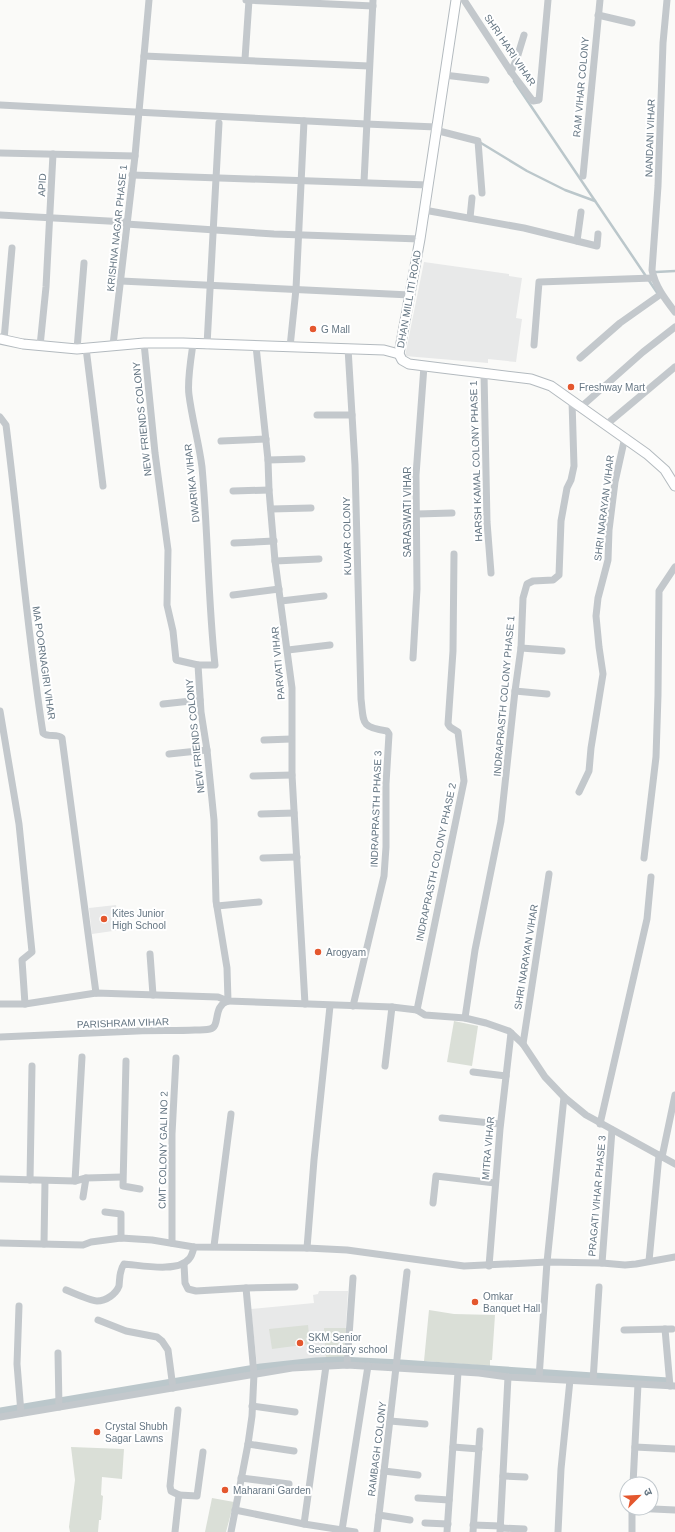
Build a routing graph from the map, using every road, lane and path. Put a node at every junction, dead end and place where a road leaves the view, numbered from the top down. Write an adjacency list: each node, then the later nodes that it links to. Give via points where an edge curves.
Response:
1 (149, 0): 12 (street, KRISHNA NAGAR PHASE 1)
2 (248, 0): 8 (street); 13 (street)
3 (456, 0): 16 (street, DHAN MILL ITI ROAD)
4 (464, 0): 15 (street, SHRI HARI VIHAR)
5 (548, 0): 15 (street, SHRI HARI VIHAR, via 539,100 533,101)
6 (600, 0): 9 (street, RAM VIHAR COLONY)
7 (667, 0): 48 (street, NANDANI VIHAR, via 658,186 652,270)
8 (373, 3): 14 (street)
9 (598, 15): 10 (street); 28 (street, RAM VIHAR COLONY)
10 (632, 23)
11 (524, 35): 15 (street)
12 (144, 56): 13 (street); 19 (street, KRISHNA NAGAR PHASE 1)
13 (245, 60): 14 (street)
14 (369, 66): 22 (street)
15 (511, 72)
16 (444, 75): 17 (street); 23 (street, DHAN MILL ITI ROAD)
17 (486, 80)
18 (0, 105): 19 (street)
19 (139, 113): 20 (street); 26 (street, KRISHNA NAGAR PHASE 1)
20 (304, 121): 22 (street); 30 (street)
21 (219, 123): 29 (street)
22 (366, 124): 23 (street); 31 (street)
23 (436, 128): 32 (street, DHAN MILL ITI ROAD); 33 (street, via 478,142)
24 (0, 153): 25 (street)
25 (53, 154): 26 (street); 38 (street, APID)
26 (135, 156): 27 (street, KRISHNA NAGAR PHASE 1)
27 (132, 175): 29 (street); 40 (street, KRISHNA NAGAR PHASE 1)
28 (583, 176)
29 (217, 177): 30 (street); 41 (street)
30 (301, 180): 31 (street); 43 (street)
31 (364, 182): 32 (street)
32 (428, 185): 35 (street, DHAN MILL ITI ROAD)
33 (482, 192)
34 (472, 198): 39 (street)
35 (424, 210): 39 (street); 44 (street, DHAN MILL ITI ROAD)
36 (581, 212): 45 (street)
37 (0, 215): 38 (street)
38 (50, 218): 40 (street); 62 (street, APID)
39 (470, 218): 45 (street)
40 (126, 223): 41 (street); 49 (street, KRISHNA NAGAR PHASE 1)
41 (213, 230): 43 (street); 50 (street)
42 (598, 234): 45 (street, via 597,246)
43 (298, 235): 44 (street); 51 (street)
44 (420, 239): 52 (street, DHAN MILL ITI ROAD)
45 (578, 241)
46 (12, 248): 56 (street)
47 (84, 263): 65 (street)
48 (649, 278): 53 (street); 61 (street, via 539,282)
49 (121, 280): 50 (street); 59 (street, KRISHNA NAGAR PHASE 1)
50 (210, 284): 51 (street); 60 (street)
51 (296, 288): 52 (street); 64 (street)
52 (410, 295): 67 (street, DHAN MILL ITI ROAD)
53 (660, 295): 54 (street); 68 (street, via 620,323)
54 (675, 312)
55 (675, 327): 73 (street)
56 (2, 340): 62 (street)
57 (144, 343): 58 (street); 59 (street); 107 (street, NEW FRIENDS COLONY, via 151,424 168,550 167,605 174,631 176,660)
58 (193, 344): 60 (street); 107 (street, DWARIKA VIHAR, via 188,394 202,467 210,622 215,665)
59 (113, 345): 65 (street)
60 (207, 345): 63 (street)
61 (534, 345)
62 (40, 346): 65 (street)
63 (256, 346): 64 (street); 79 (street, PARVATI VIHAR)
64 (290, 347): 66 (street)
65 (82, 348): 83 (street)
66 (348, 348): 67 (street, via 384,350); 75 (street, KUVAR COLONY)
67 (399, 354): 69 (street, DHAN MILL ITI ROAD, via 402,360 409,364)
68 (580, 358)
69 (424, 366): 71 (street, DHAN MILL ITI ROAD); 89 (street, SARASWATI VIHAR, via 416,475)
70 (675, 367): 77 (street)
71 (484, 373): 72 (street, DHAN MILL ITI ROAD, via 531,379 552,386); 97 (street, HARSH KAMAL COLONY PHASE 1, via 486,514)
72 (572, 401): 73 (street, DHAN MILL ITI ROAD); 103 (street, INDRAPRASTH COLONY PHASE 1, via 574,466 561,521 559,575 553,580 533,581 527,584 523,598)
73 (581, 407): 77 (street, DHAN MILL ITI ROAD)
74 (317, 415): 75 (street)
75 (352, 415): 113 (street, KUVAR COLONY, via 361,699)
76 (0, 417): 131 (street, MA POORNAGIRI VIHAR, via 6,425 43,733 62,738)
77 (606, 424): 78 (street, DHAN MILL ITI ROAD)
78 (625, 437): 84 (street, DHAN MILL ITI ROAD, via 665,470); 120 (street, SHRI NARAYAN VIHAR, via 615,482 608,560 598,598 602,682 589,771)
79 (266, 439): 80 (street); 82 (street, PARVATI VIHAR)
80 (221, 441)
81 (302, 459): 82 (street)
82 (268, 460): 85 (street, PARVATI VIHAR)
83 (102, 486)
84 (675, 486)
85 (269, 490): 86 (street); 88 (street, PARVATI VIHAR)
86 (233, 491)
87 (311, 508): 88 (street)
88 (271, 509): 91 (street, PARVATI VIHAR)
89 (417, 514): 90 (street); 106 (street, SARASWATI VIHAR, via 417,589)
90 (452, 514)
91 (274, 541): 92 (street); 95 (street, PARVATI VIHAR)
92 (234, 543)
93 (454, 554): 140 (street, INDRAPRASTH COLONY PHASE 2, via 453,651 448,724 458,732 464,781)
94 (319, 558): 95 (street)
95 (275, 561): 98 (street, PARVATI VIHAR)
96 (675, 567): 125 (street, via 659,591 656,757)
97 (492, 573)
98 (279, 589): 99 (street); 101 (street, PARVATI VIHAR)
99 (233, 595)
100 (324, 596): 101 (street)
101 (281, 601): 104 (street, PARVATI VIHAR)
102 (330, 645): 104 (street)
103 (521, 648): 105 (street); 108 (street, INDRAPRASTH COLONY PHASE 1)
104 (288, 650): 114 (street, PARVATI VIHAR, via 292,688)
105 (562, 651)
106 (413, 658)
107 (198, 664): 110 (street, NEW FRIENDS COLONY)
108 (515, 691): 109 (street); 141 (street, INDRAPRASTH COLONY PHASE 1, via 502,822 475,950)
109 (547, 694)
110 (200, 700): 111 (street); 116 (street, NEW FRIENDS COLONY)
111 (163, 704)
112 (0, 711): 135 (street, via 19,824 32,952 22,960)
113 (364, 722): 138 (street, INDRAPRASTH PHASE 3, via 389,734 386,847 384,876)
114 (291, 739): 115 (street); 118 (street, PARVATI VIHAR)
115 (264, 740)
116 (207, 750): 117 (street); 129 (street, NEW FRIENDS COLONY)
117 (169, 754)
118 (292, 775): 119 (street); 121 (street, PARVATI VIHAR)
119 (253, 776)
120 (579, 792)
121 (294, 813): 122 (street); 123 (street, PARVATI VIHAR)
122 (261, 814)
123 (297, 857): 124 (street); 136 (street, PARVATI VIHAR)
124 (262, 858)
125 (644, 858)
126 (549, 874): 144 (street, SHRI NARAYAN VIHAR)
127 (651, 877): 157 (street, via 647,919)
128 (259, 902): 129 (street)
129 (217, 906): 133 (street, NEW FRIENDS COLONY, via 227,968)
130 (150, 954): 132 (street)
131 (96, 994): 132 (street); 135 (street)
132 (153, 996): 133 (street, via 218,997)
133 (228, 1001): 136 (street); 143 (street, PARISHRAM VIHAR, via 219,1007 215,1025 210,1029)
134 (0, 1004): 135 (street)
135 (25, 1004)
136 (305, 1004): 137 (street)
137 (330, 1006): 138 (street); 178 (street)
138 (352, 1006): 139 (street)
139 (392, 1007): 140 (street); 149 (street)
140 (416, 1010): 141 (street, via 425,1015)
141 (465, 1018): 142 (street, via 486,1022)
142 (511, 1033): 144 (street); 151 (street, MITRA VIHAR)
143 (0, 1037)
144 (523, 1044): 153 (street, via 545,1077)
145 (82, 1056): 166 (street)
146 (176, 1058): 174 (street, CMT COLONY GALI NO 2, via 172,1134)
147 (126, 1061): 161 (street)
148 (32, 1066): 164 (street)
149 (385, 1066)
150 (473, 1072): 151 (street)
151 (506, 1076): 156 (street, MITRA VIHAR)
152 (675, 1095): 159 (street)
153 (564, 1097): 157 (street); 181 (street)
154 (231, 1114): 176 (street)
155 (442, 1118): 156 (street)
156 (500, 1124): 167 (street, MITRA VIHAR)
157 (600, 1124): 158 (street)
158 (612, 1130): 159 (street); 182 (street, PRAGATI VIHAR PHASE 3)
159 (660, 1156): 160 (street); 180 (street)
160 (675, 1164)
161 (122, 1177): 162 (street); 168 (street, via 123,1186)
162 (86, 1178): 166 (street); 169 (street)
163 (0, 1179): 164 (street)
164 (30, 1180): 165 (street)
165 (45, 1181): 166 (street); 175 (street)
166 (75, 1181)
167 (495, 1183): 170 (street, via 436,1176); 184 (street, MITRA VIHAR)
168 (140, 1189)
169 (83, 1197)
170 (433, 1203)
171 (105, 1212): 172 (street, via 121,1214)
172 (121, 1238): 174 (street); 175 (street, via 83,1245)
173 (0, 1242): 175 (street)
174 (172, 1243): 177 (street)
175 (44, 1244)
176 (214, 1246): 177 (street); 178 (street)
177 (194, 1247): 183 (street, via 190,1259)
178 (307, 1248): 184 (street, via 347,1250 464,1266)
179 (675, 1257): 180 (street)
180 (649, 1261): 182 (street, via 625,1265)
181 (547, 1262): 182 (street); 184 (street); 201 (street)
182 (602, 1263)
183 (184, 1264): 189 (street, via 185,1283 188,1289 196,1291); 190 (street, via 156,1267 124,1264 113,1296 96,1301)
184 (490, 1266)
185 (407, 1272): 196 (street, RAMBAGH COLONY)
186 (353, 1278): 195 (street)
187 (295, 1287): 189 (street)
188 (599, 1287): 203 (street)
189 (246, 1288): 199 (street)
190 (66, 1290)
191 (19, 1306): 210 (street, via 17,1364)
192 (98, 1320): 207 (street, via 126,1331 157,1337 168,1350)
193 (624, 1330): 205 (street, via 668,1329)
194 (58, 1353): 208 (street)
195 (348, 1362): 197 (street); 198 (street)
196 (396, 1364): 198 (street); 200 (street); 214 (street, RAMBAGH COLONY)
197 (326, 1366): 199 (street); 241 (street)
198 (368, 1366): 246 (street)
199 (254, 1371): 207 (street); 209 (street)
200 (458, 1372): 202 (street); 219 (street)
201 (539, 1375): 202 (street); 204 (street)
202 (508, 1377): 226 (street)
203 (593, 1378): 204 (street); 206 (street)
204 (570, 1380): 252 (street)
205 (671, 1383): 206 (street)
206 (638, 1384): 218 (street)
207 (173, 1385): 208 (street)
208 (59, 1404): 210 (street)
209 (252, 1406): 212 (street); 217 (street)
210 (21, 1410): 213 (street)
211 (178, 1410): 231 (street, via 170,1486 171,1491)
212 (295, 1412)
213 (0, 1417)
214 (390, 1421): 215 (street); 224 (street, RAMBAGH COLONY)
215 (425, 1424)
216 (480, 1431): 221 (street)
217 (248, 1444): 222 (street); 229 (street)
218 (635, 1447): 220 (street); 227 (street)
219 (453, 1448): 221 (street); 233 (street)
220 (675, 1448)
221 (479, 1449): 243 (street)
222 (294, 1451)
223 (203, 1452): 231 (street, via 197,1496)
224 (384, 1471): 225 (street); 237 (street, RAMBAGH COLONY)
225 (418, 1475)
226 (503, 1476): 228 (street); 244 (street)
227 (633, 1476)
228 (525, 1477)
229 (240, 1478): 230 (street); 235 (street)
230 (289, 1484)
231 (180, 1495): 247 (street)
232 (418, 1498): 233 (street)
233 (449, 1500): 242 (street)
234 (659, 1509): 236 (street)
235 (235, 1510): 241 (street); 248 (street)
236 (675, 1510)
237 (379, 1515): 239 (street); 250 (street, RAMBAGH COLONY)
238 (632, 1516): 253 (street)
239 (410, 1520)
240 (425, 1523): 242 (street)
241 (304, 1524): 246 (street)
242 (448, 1524): 251 (street)
243 (473, 1528): 244 (street)
244 (501, 1529): 245 (street)
245 (524, 1529)
246 (342, 1530): 249 (street)
247 (175, 1532)
248 (231, 1532)
249 (354, 1532)
250 (377, 1532)
251 (448, 1532)
252 (558, 1532)
253 (632, 1532)

